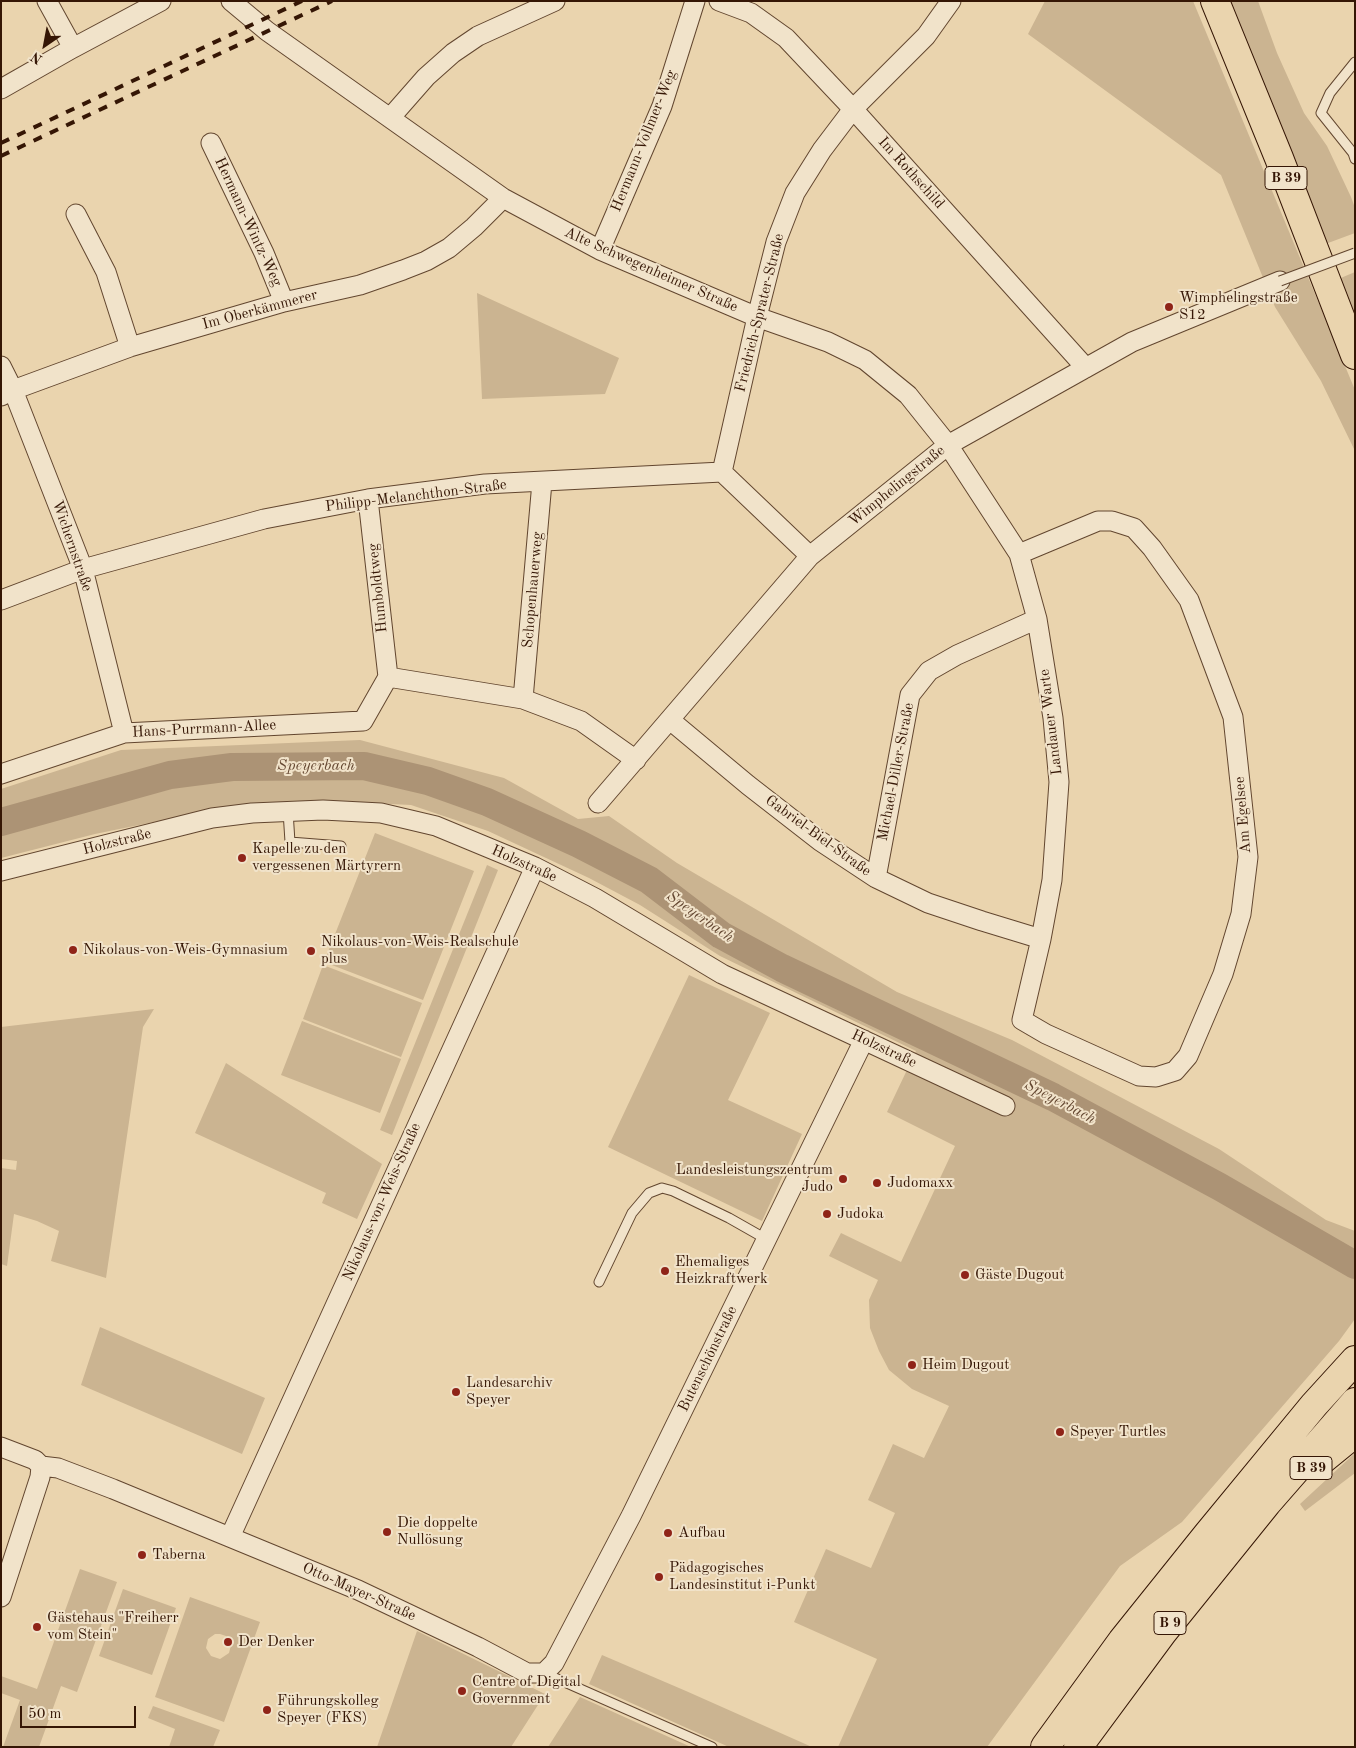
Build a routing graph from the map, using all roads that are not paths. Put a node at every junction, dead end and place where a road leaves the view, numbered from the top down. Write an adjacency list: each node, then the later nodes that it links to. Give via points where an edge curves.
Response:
1 (47, 1): 10 (street)
2 (161, 1): 10 (street)
3 (231, 1): 14 (street, Alte Schwegenheimer Straße, via 255,23)
4 (555, 1): 14 (street, via 478,36 453,53 426,77)
5 (695, 1): 19 (street, Hermann-Vollmer-Weg, via 662,106)
6 (718, 1): 9 (street, Im Rothschild)
7 (951, 1): 13 (street, Friedrich-Sprater-Straße, via 926,36)
8 (1215, 1): 25 (main road, B 39)
9 (754, 7): 13 (street, Im Rothschild)
10 (73, 48): 12 (street)
11 (1355, 62): 16 (lane, via 1330,93 1321,113)
12 (1, 89)
13 (853, 109): 23 (street, Friedrich-Sprater-Straße, via 795,193 776,242); 27 (street, Im Rothschild)
14 (390, 118): 17 (street, Alte Schwegenheimer Straße)
15 (211, 143): 22 (street, Hermann-Wintz-Weg)
16 (1355, 158)
17 (503, 198): 19 (street, Alte Schwegenheimer Straße); 22 (street, Im Oberkämmerer, via 449,248 426,261 360,285)
18 (76, 214): 24 (street, via 106,272)
19 (600, 250): 23 (street, Alte Schwegenheimer Straße)
20 (1355, 253): 21 (lane, bridge)
21 (1280, 281): 27 (street, Wimphelingstraße, via 1132,342)
22 (284, 302): 24 (street, Im Oberkämmerer)
23 (757, 317): 29 (street, Alte Schwegenheimer Straße, via 828,342 865,360 908,395); 30 (street, Friedrich-Sprater-Straße)
24 (130, 347): 28 (street, Im Oberkämmerer)
25 (1355, 355)
26 (1, 366): 28 (street, Wichernstraße)
27 (1086, 368): 29 (street, Wimphelingstraße)
28 (7, 393): 35 (street, Wichernstraße)
29 (948, 445): 33 (street, Landauer Warte); 34 (street, Wimphelingstraße)
30 (722, 472): 31 (street, Philipp-Melanchthon-Straße); 34 (street)
31 (542, 482): 32 (street, Philipp-Melanchthon-Straße, via 485,484); 39 (street, Schopenhauerweg)
32 (368, 499): 35 (street, Philipp-Melanchthon-Straße, via 264,519); 38 (street, Humboldtweg)
33 (1019, 554): 37 (street, Landauer Warte); 51 (street, Am Egelsee, via 1098,521 1112,521 1134,528 1152,548 1189,600 1234,717 1248,857 1241,914 1223,974 1188,1056 1175,1071 1156,1077 1139,1076)
34 (810, 556): 40 (street, Wimphelingstraße)
35 (83, 569): 36 (street, Philipp-Melanchthon-Straße); 41 (street, Wichernstraße)
36 (1, 600)
37 (1037, 620): 49 (street, Michael-Diller-Straße, via 957,655 929,671 910,695); 50 (street, Landauer Warte, via 1053,718 1059,782 1052,880)
38 (388, 677): 39 (street); 41 (street, Hans-Purrmann-Allee, via 363,722)
39 (523, 699): 42 (street, via 581,721)
40 (670, 720): 42 (street, Wimphelingstraße); 49 (street, Gabriel-Biel-Straße, via 820,841)
41 (124, 733): 43 (street, Hans-Purrmann-Allee)
42 (636, 760): 44 (street, Wimphelingstraße)
43 (1, 774)
44 (598, 803)
45 (288, 811): 46 (lane, via 290,842); 47 (street, Holzstraße, via 381,813 436,826); 48 (street, Holzstraße, via 212,818)
46 (341, 846)
47 (535, 867): 52 (street, Holzstraße, via 595,898 722,974); 64 (street, Nikolaus-von-Weis-Straße)
48 (1, 871)
49 (876, 878): 50 (street, Gabriel-Biel-Straße, via 928,903)
50 (1042, 938): 51 (street, Landauer Warte)
51 (1022, 1020)
52 (864, 1040): 53 (street, Holzstraße); 54 (street, Butenschönstraße)
53 (1005, 1106)
54 (766, 1240): 55 (lane, via 729,1218 662,1188 649,1193 632,1213); 66 (street, Butenschönstraße, via 631,1516 554,1663)
55 (598, 1282)
56 (1355, 1349): 59 (main road)
57 (1355, 1360): 59 (main road, B 9)
58 (1355, 1402): 63 (main road, B 9)
59 (1314, 1405): 68 (main road, B 9, via 1140,1619)
60 (1355, 1433): 63 (main road, B 39)
61 (1, 1448): 62 (street, Otto-Mayer-Straße, via 35,1460)
62 (41, 1466): 64 (street, Otto-Mayer-Straße, via 58,1468 85,1478); 65 (street)
63 (1267, 1503): 69 (main road, B 9, via 1163,1632)
64 (230, 1537): 66 (street, Otto-Mayer-Straße, via 358,1590 527,1673)
65 (1, 1596)
66 (544, 1673): 67 (lane, Otto-Mayer-Straße)
67 (712, 1747)
68 (1045, 1747)
69 (1078, 1747)

